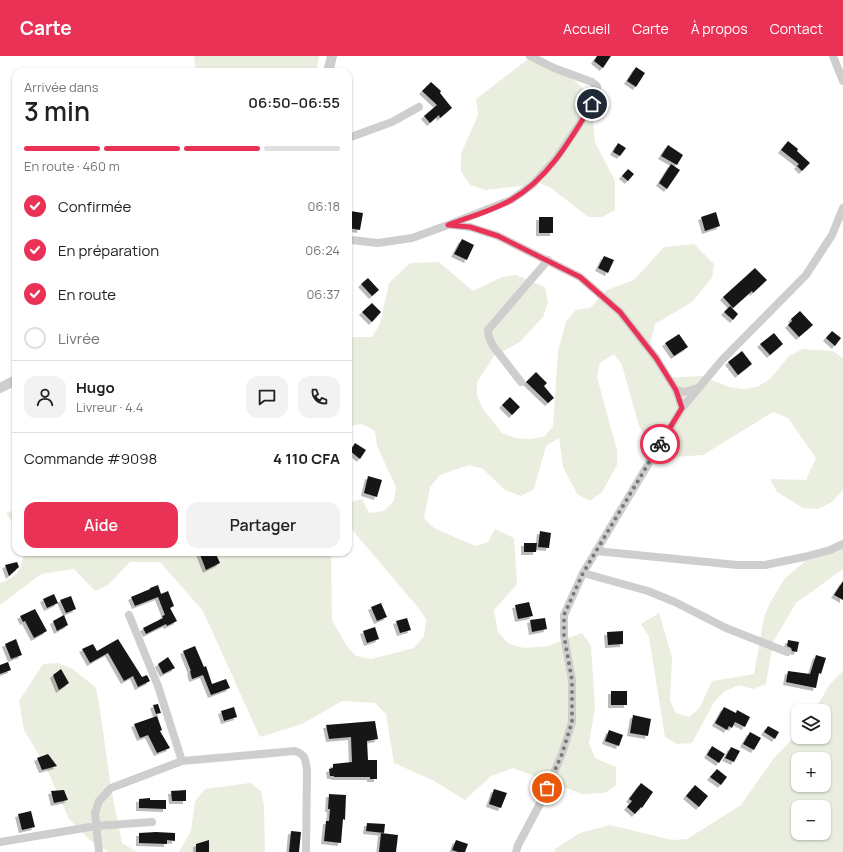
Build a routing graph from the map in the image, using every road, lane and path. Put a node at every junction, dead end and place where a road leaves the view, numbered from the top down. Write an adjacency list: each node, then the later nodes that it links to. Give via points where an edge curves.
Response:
1 (332, 56): 4 (street)
2 (530, 56): 9 (street, via 592,82 597,86 598,93 555,160 532,185 511,200)
3 (833, 56): 5 (street)
4 (329, 68)
5 (843, 80)
6 (419, 107): 7 (street, via 392,122)
7 (352, 137)
8 (843, 208): 15 (street, via 832,235 806,275)
9 (448, 225): 10 (street, via 412,238 378,243); 11 (street, via 470,227 498,236)
10 (352, 239)
11 (548, 260): 13 (street, via 488,330 493,346); 16 (street, via 580,277 620,312 656,358)
12 (12, 382): 14 (street)
13 (521, 382)
14 (0, 388)
15 (698, 388): 16 (street, via 684,392); 17 (street)
16 (676, 390): 17 (street)
17 (682, 408): 19 (street)
18 (843, 544): 19 (street, via 804,557 765,565 737,565)
19 (596, 551): 20 (street)
20 (583, 573): 22 (street, via 648,591 726,628); 29 (street, via 564,615 564,636 572,680 572,722 562,754)
21 (130, 615): 23 (street, via 158,686)
22 (788, 652)
23 (182, 761): 25 (street, via 111,788 99,801 95,813); 28 (street, via 294,751 301,754 307,770)
24 (152, 822): 25 (street)
25 (96, 826): 26 (street); 27 (street)
26 (0, 842)
27 (98, 852)
28 (306, 852)
29 (516, 852)

